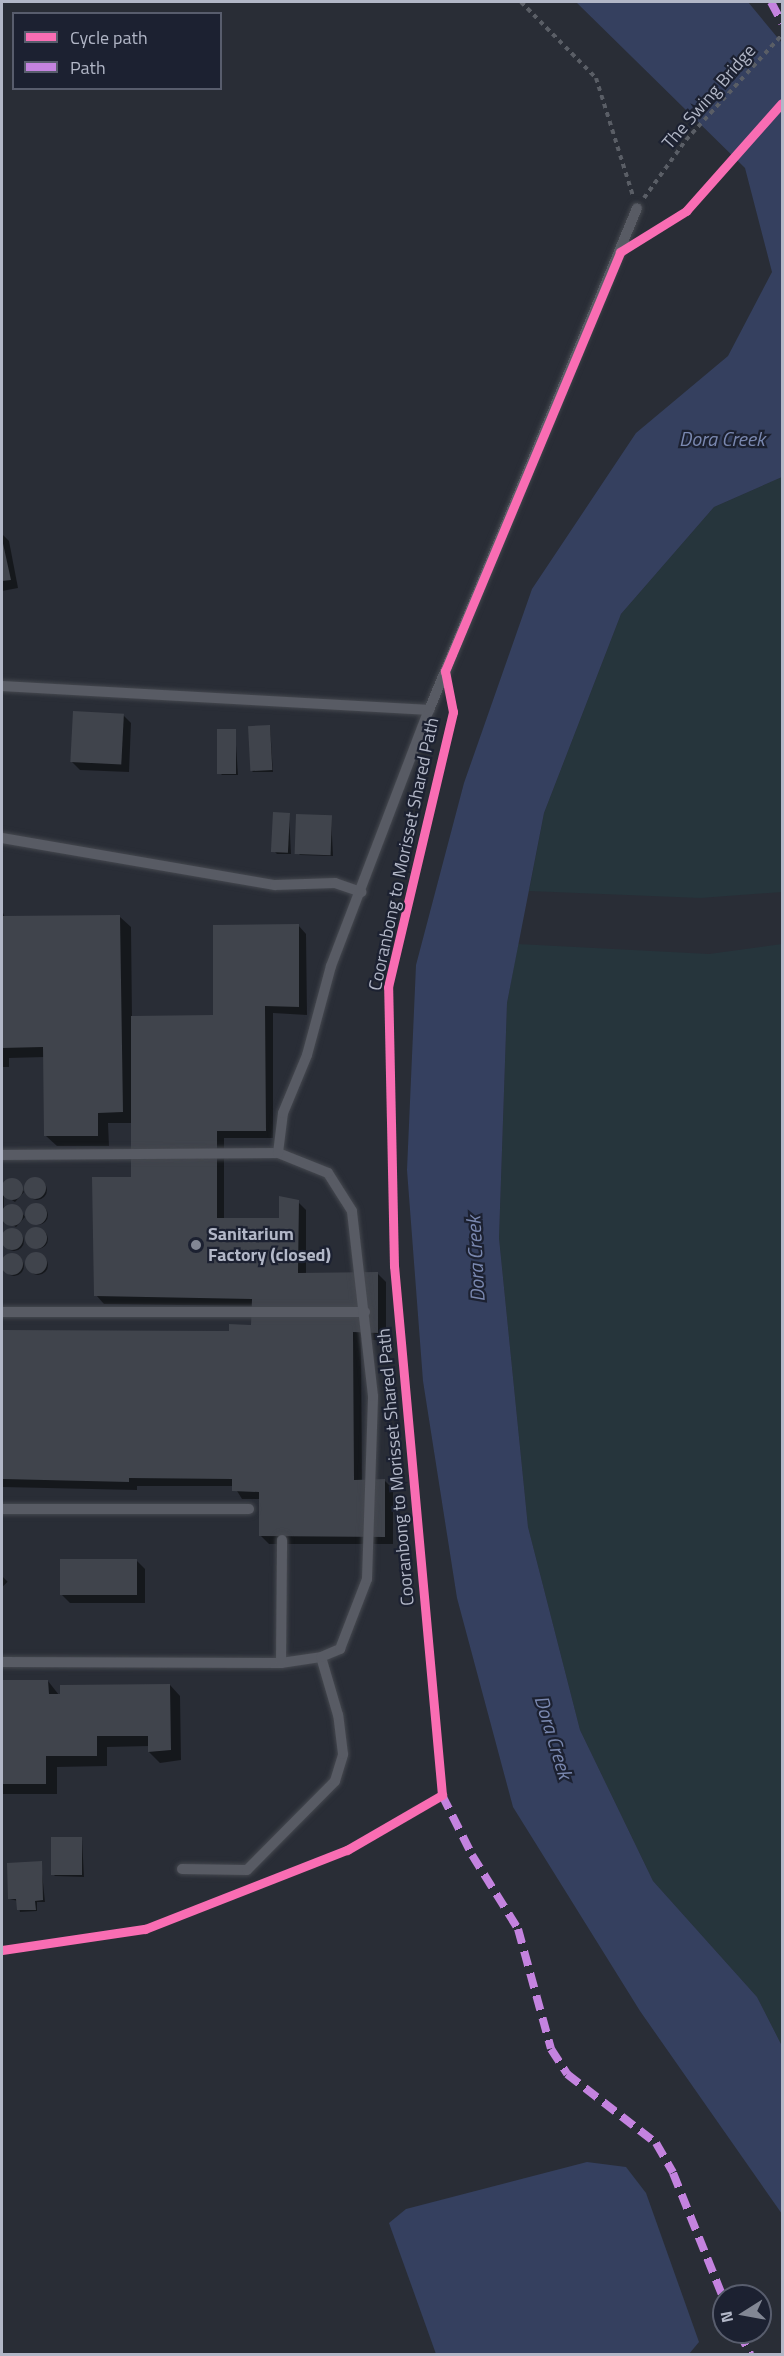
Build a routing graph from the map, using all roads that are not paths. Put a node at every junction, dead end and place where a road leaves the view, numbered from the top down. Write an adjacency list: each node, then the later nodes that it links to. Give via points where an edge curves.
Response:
1 (637, 208): 3 (lane)
2 (2, 686): 3 (lane)
3 (429, 710): 5 (lane)
4 (2, 838): 5 (lane, via 275,885 335,883)
5 (361, 891): 6 (lane, via 331,966 307,1055 284,1113)
6 (278, 1153): 7 (lane); 9 (lane, via 328,1173 352,1211)
7 (2, 1155)
8 (2, 1312): 9 (lane)
9 (365, 1312): 13 (lane, via 373,1396 367,1579 340,1649)
10 (2, 1509): 11 (lane)
11 (249, 1509)
12 (282, 1540): 15 (lane)
13 (321, 1657): 15 (lane); 16 (lane, via 338,1715 343,1754 335,1781 247,1870)
14 (2, 1662): 15 (lane)
15 (280, 1662)
16 (182, 1869)

